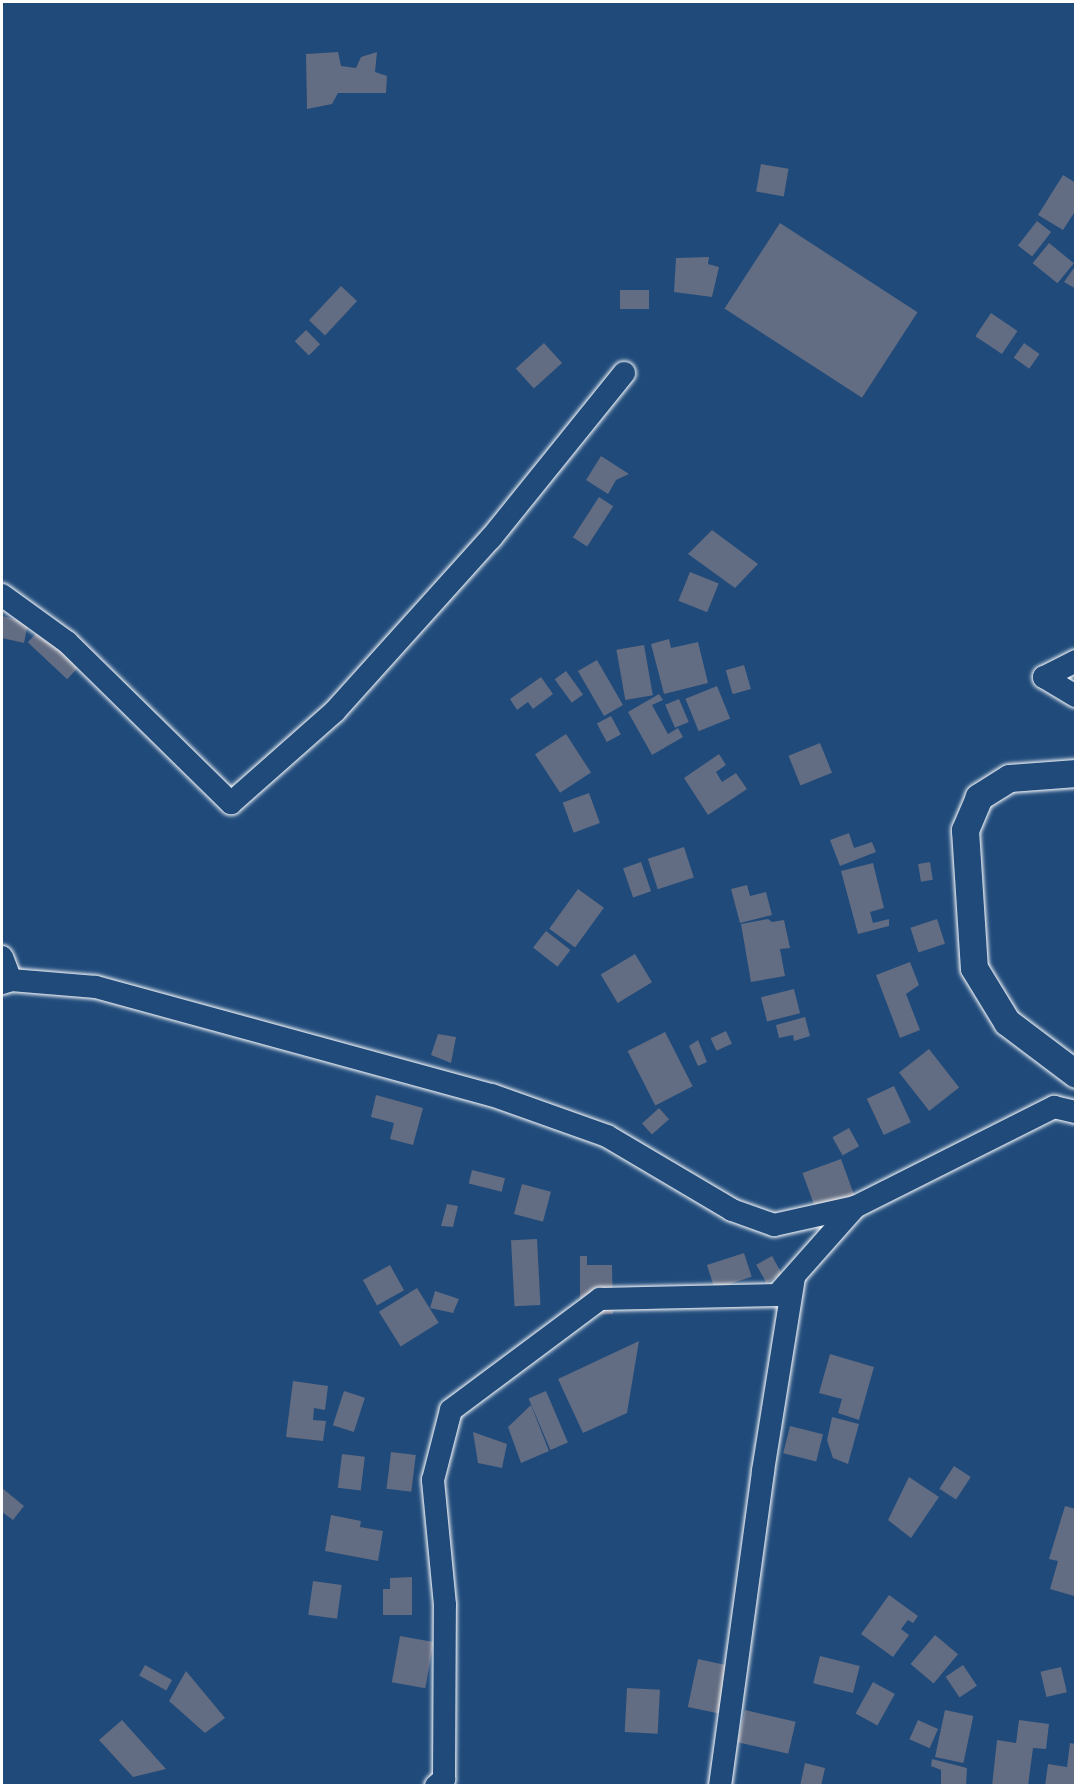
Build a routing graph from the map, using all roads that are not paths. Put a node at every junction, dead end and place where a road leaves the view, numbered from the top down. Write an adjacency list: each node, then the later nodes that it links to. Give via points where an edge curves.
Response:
1 (624, 373): 2 (street, via 491,538 334,711 231,803 67,642)
2 (2, 595)
3 (1076, 661): 4 (street, via 1044,677)
4 (1076, 696)
5 (1076, 773): 8 (street, via 1009,778 979,797 965,830 974,968 1007,1022)
6 (2, 957): 7 (street)
7 (6, 982): 10 (street, via 96,987 492,1095 607,1136 732,1210 774,1225)
8 (1076, 1074)
9 (1076, 1112): 10 (street, via 1054,1107)
10 (855, 1207): 11 (street)
11 (794, 1278): 12 (street, via 777,1295 600,1299 451,1410 433,1480 445,1605 444,1779); 13 (street)
12 (436, 1785)
13 (720, 1785)

